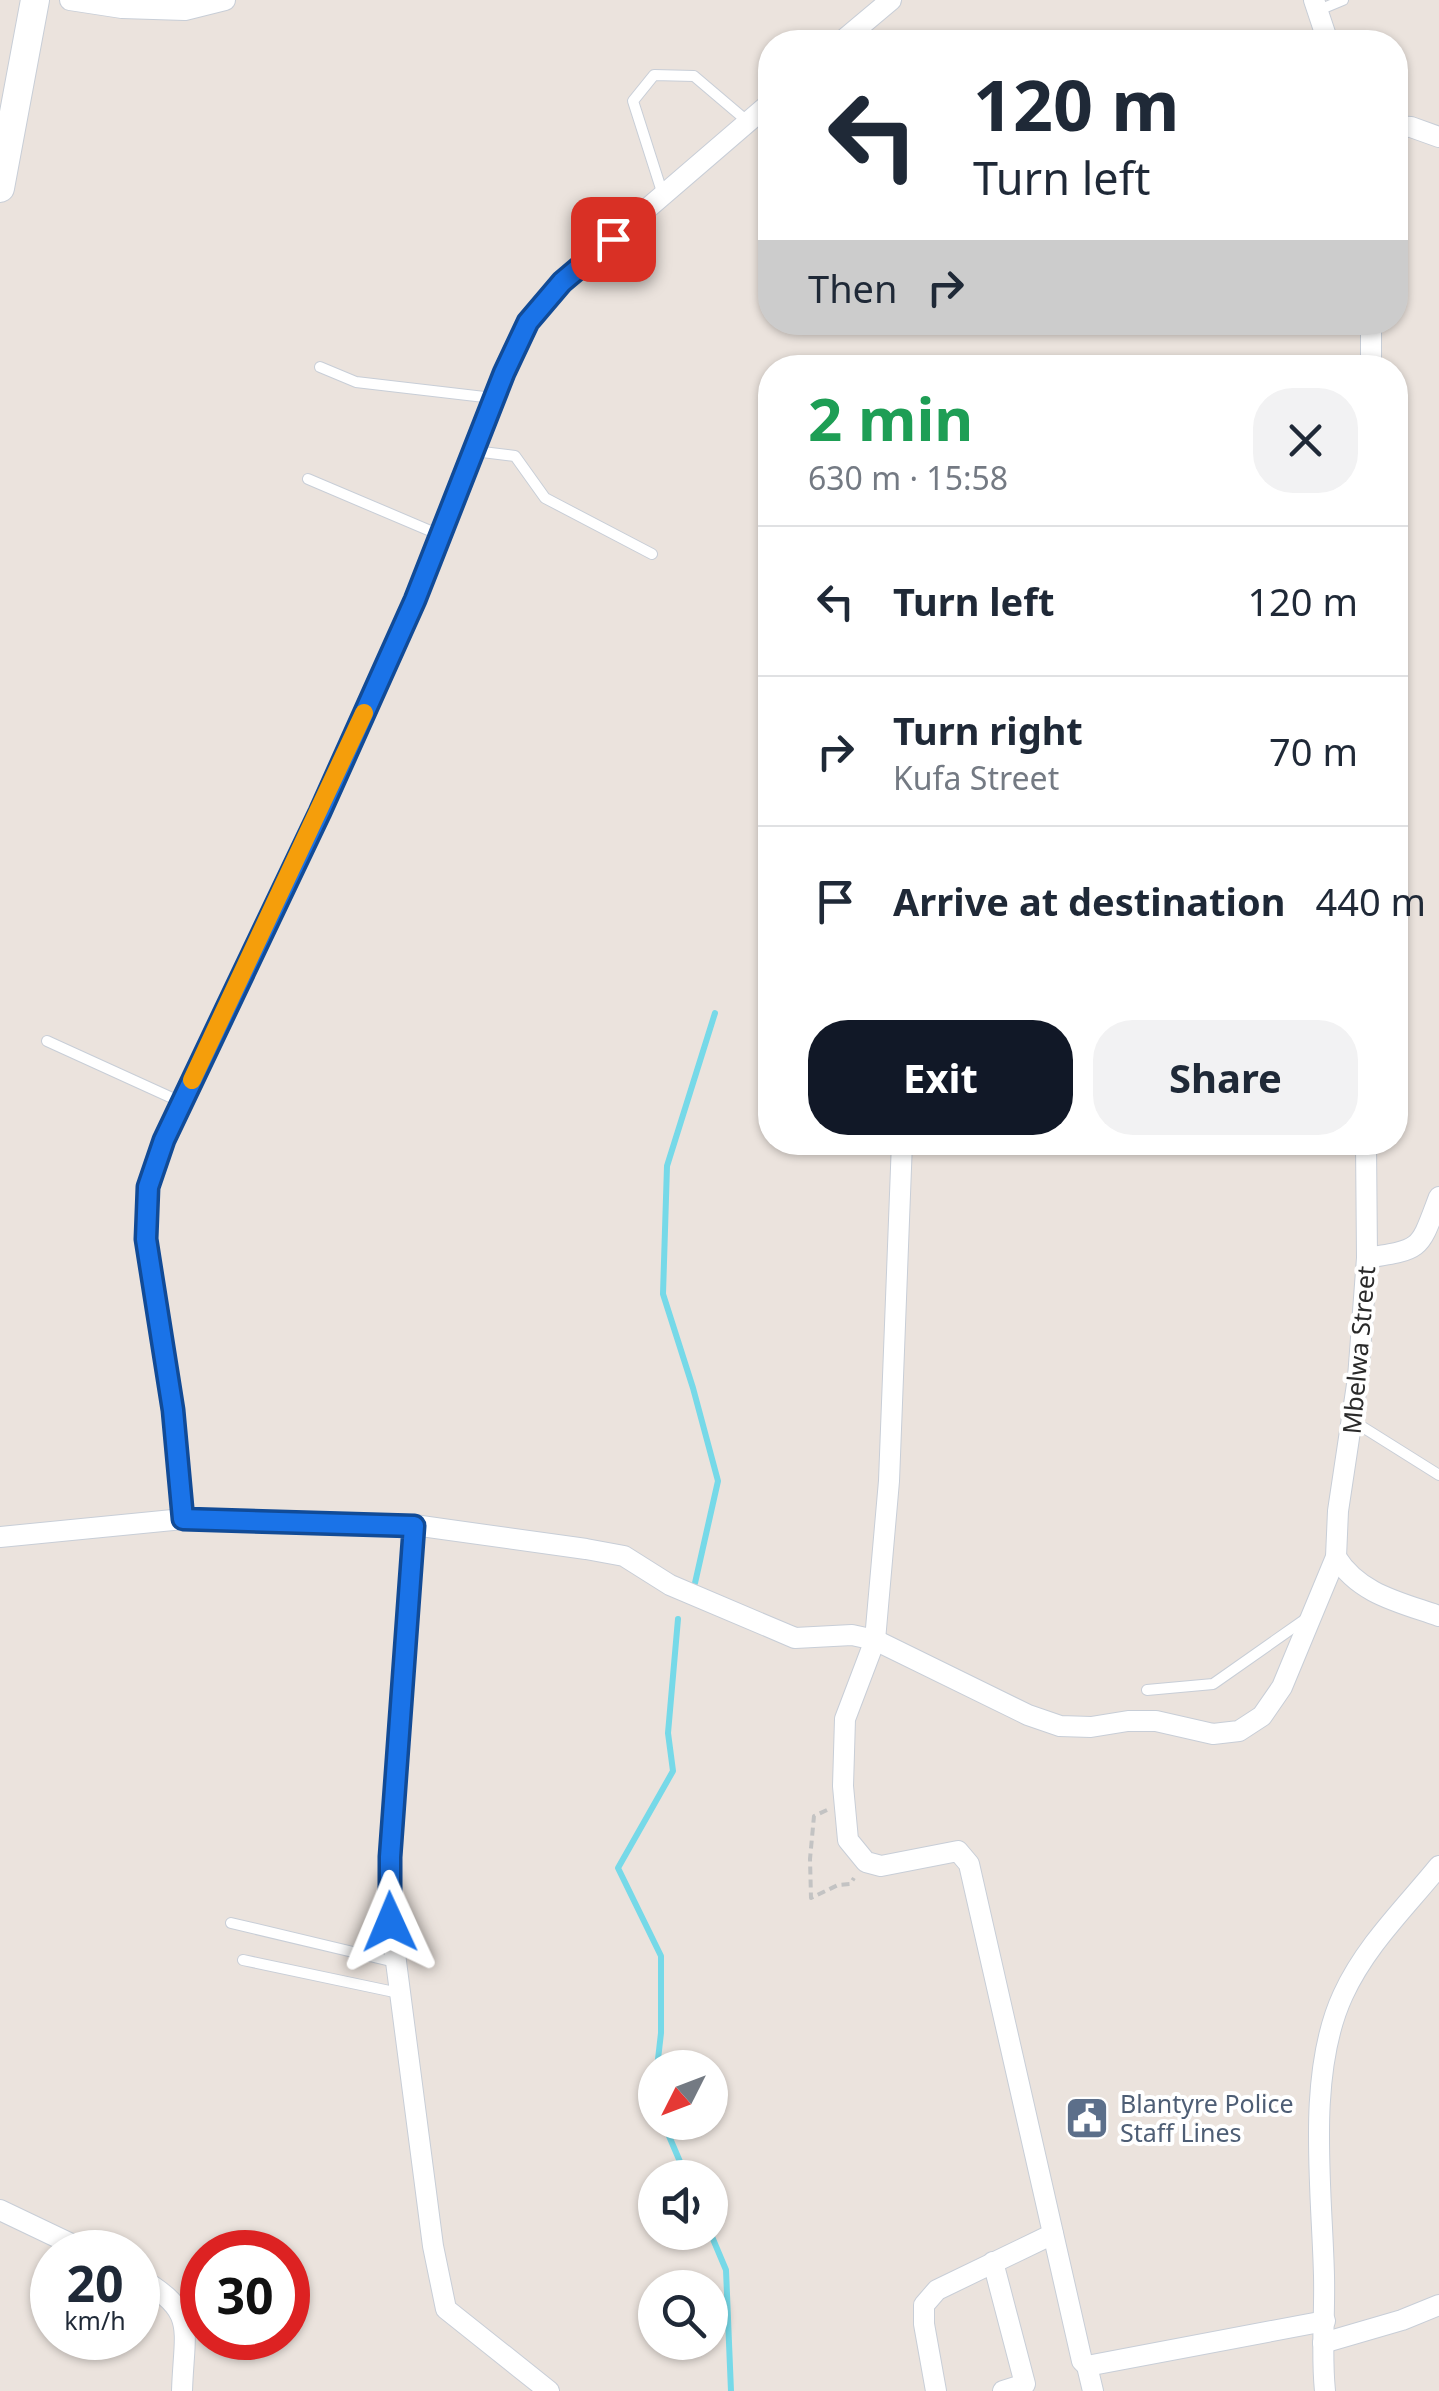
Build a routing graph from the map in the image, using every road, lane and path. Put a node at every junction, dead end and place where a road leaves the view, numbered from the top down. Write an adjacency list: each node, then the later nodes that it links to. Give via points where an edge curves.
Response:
1 (34, 0): 13 (street)
2 (70, 0): 3 (street, via 184,10)
3 (225, 0)
4 (891, 0): 7 (street)
5 (1343, 0): 6 (lane)
6 (1316, 5): 8 (street)
7 (855, 30)
8 (1324, 30)
9 (758, 114): 10 (street)
10 (748, 122): 14 (street); 14 (lane, via 694,76 654,76 633,100)
11 (1408, 127): 12 (street)
12 (1439, 137)
13 (0, 188)
14 (663, 195): 16 (street, via 562,282 528,322)
15 (320, 367): 16 (lane, via 356,382)
16 (494, 398): 17 (street)
17 (473, 451): 19 (street); 20 (lane, via 514,456 545,498)
18 (308, 479): 19 (lane)
19 (440, 535): 22 (street, via 320,812)
20 (652, 554)
21 (47, 1042): 22 (lane)
22 (181, 1102): 29 (street, via 148,1187 146,1239)
23 (902, 1155): 35 (street, via 889,1481)
24 (1366, 1155): 26 (street, Mbelwa Street)
25 (1439, 1198): 26 (street, via 1411,1251)
26 (1367, 1258): 27 (street, Mbelwa Street)
27 (1353, 1421): 28 (lane); 32 (street, Mbelwa Street)
28 (1439, 1474)
29 (183, 1519): 30 (street); 31 (street)
30 (414, 1526): 35 (street, via 624,1556 670,1585 795,1638); 42 (street, via 388,1886)
31 (0, 1536)
32 (1336, 1557): 33 (street, Mbelwa Street); 34 (street, via 1364,1588)
33 (1312, 1614): 35 (street, Mbelwa Street, via 1282,1687 1262,1716 1239,1731 1213,1734 1156,1722 1060,1726); 36 (lane, via 1213,1684)
34 (1439, 1616)
35 (875, 1640): 37 (street, via 844,1719)
36 (1146, 1690)
37 (845, 1802): 38 (street, via 848,1840); 38 (path, via 814,1816 811,1898 850,1884)
38 (866, 1862): 46 (street, via 881,1866 958,1851 969,1864)
39 (1439, 1866): 50 (street, via 1373,1943 1342,1996 1325,2051)
40 (231, 1923): 42 (lane)
41 (243, 1960): 43 (lane)
42 (394, 1962): 43 (street)
43 (399, 1993): 53 (street, via 446,2309)
44 (0, 2210): 45 (street)
45 (42, 2230)
46 (1053, 2234): 47 (street); 51 (street)
47 (994, 2262): 54 (street, via 937,2290 924,2305); 55 (street, via 1025,2384)
48 (160, 2289): 52 (street, via 184,2315)
49 (1439, 2304): 50 (street, via 1402,2320)
50 (1324, 2332): 51 (street); 57 (street)
51 (1087, 2366): 56 (street)
52 (182, 2391)
53 (549, 2391)
54 (936, 2391)
55 (1003, 2391)
56 (1093, 2391)
57 (1325, 2391)

